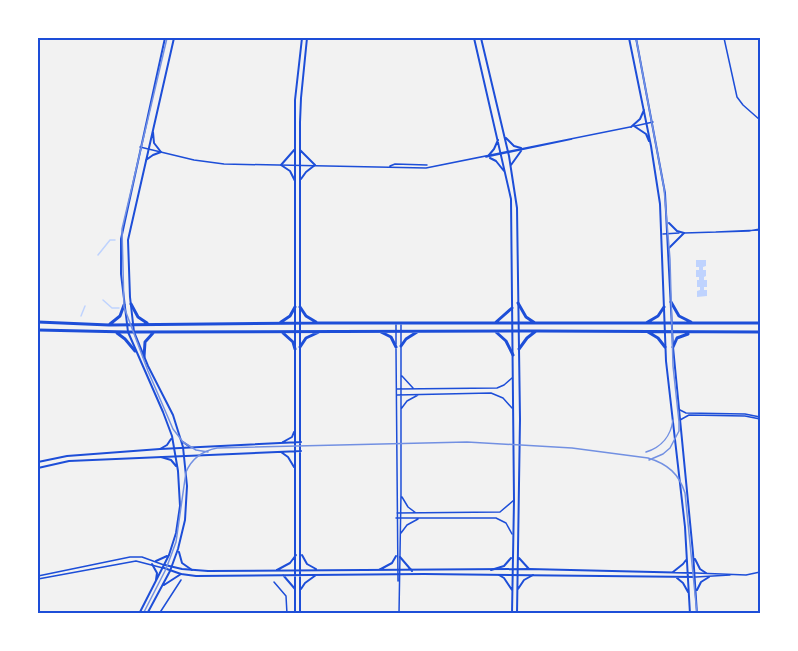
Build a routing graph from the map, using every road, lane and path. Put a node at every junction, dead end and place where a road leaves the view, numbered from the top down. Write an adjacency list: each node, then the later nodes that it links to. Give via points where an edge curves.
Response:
1 (165, 38): 19 (street)
2 (174, 38): 15 (street)
3 (302, 38): 20 (street, via 295,100)
4 (307, 38): 23 (street)
5 (474, 38): 17 (street)
6 (481, 38): 16 (street)
7 (629, 38): 10 (street)
8 (636, 38): 12 (street)
9 (724, 38): 11 (street, via 737,97)
10 (644, 109): 13 (street); 14 (street)
11 (760, 120)
12 (653, 122): 13 (street); 37 (street)
13 (647, 123): 14 (street); 18 (street)
14 (633, 126): 18 (street, via 646,134); 22 (street)
15 (152, 129): 21 (street); 24 (street, via 154,143)
16 (504, 136): 22 (street); 25 (street)
17 (498, 139): 26 (street); 27 (street)
18 (651, 146): 40 (street)
19 (140, 147): 21 (street); 45 (street, via 120,239)
20 (296, 147): 29 (street); 30 (street)
21 (148, 149): 24 (street); 28 (street)
22 (521, 149): 25 (street); 33 (street)
23 (300, 150): 31 (street); 32 (street)
24 (161, 152): 28 (street); 29 (street, via 207,162)
25 (508, 152): 26 (street); 33 (street)
26 (502, 154): 27 (street); 34 (street)
27 (488, 157): 32 (street, via 429,166); 34 (street)
28 (144, 162): 46 (street, via 128,240)
29 (281, 165): 30 (street); 36 (street, via 290,171)
30 (296, 165): 31 (street); 36 (street)
31 (300, 165): 32 (street); 35 (street)
32 (315, 165): 35 (street)
33 (511, 166): 44 (street, via 518,208)
34 (506, 173): 49 (street, via 511,199)
35 (300, 182): 47 (street)
36 (296, 184): 47 (street)
37 (668, 221): 39 (street, via 676,231); 41 (street)
38 (760, 230): 39 (street)
39 (684, 233): 41 (street); 42 (street)
40 (662, 234): 41 (street); 48 (street)
41 (668, 234): 42 (street)
42 (669, 248): 43 (street)
43 (671, 302): 55 (street); 56 (main road, via 679,316)
44 (519, 303): 65 (street); 66 (main road, via 526,317)
45 (124, 304): 58 (street); 68 (main road, via 120,316)
46 (131, 304): 59 (street); 60 (main road, via 138,317)
47 (298, 307): 51 (main road); 52 (main road); 53 (street)
48 (664, 307): 54 (street); 67 (main road)
49 (512, 308): 63 (main road); 64 (street)
50 (38, 322): 68 (main road)
51 (317, 322): 53 (main road); 61 (main road)
52 (280, 323): 53 (main road); 60 (main road)
53 (298, 323): 70 (street)
54 (664, 323): 55 (main road); 67 (main road); 86 (street)
55 (672, 323): 56 (main road); 87 (street)
56 (693, 323): 57 (main road)
57 (760, 323)
58 (126, 324): 59 (main road); 68 (main road); 80 (street)
59 (134, 324): 60 (main road); 81 (street)
60 (151, 324)
61 (396, 324): 62 (main road); 72 (street)
62 (401, 324): 63 (main road); 73 (street)
63 (493, 324): 64 (main road)
64 (512, 324): 65 (main road); 76 (street)
65 (519, 324): 66 (main road); 77 (street)
66 (536, 324): 67 (main road)
67 (645, 324)
68 (109, 325)
69 (38, 330): 79 (main road)
70 (298, 331): 83 (main road); 84 (main road); 91 (street); 95 (street)
71 (379, 331): 72 (main road); 84 (main road); 92 (main road, via 391,338)
72 (396, 331): 73 (main road); 92 (street)
73 (401, 331): 74 (main road); 90 (street)
74 (419, 331): 75 (main road); 90 (main road)
75 (494, 331): 76 (main road); 98 (main road, via 506,341)
76 (513, 331): 77 (main road); 98 (street)
77 (519, 331): 78 (main road); 96 (street)
78 (538, 331): 85 (main road); 96 (main road, via 526,338)
79 (115, 332): 80 (main road); 97 (main road)
80 (128, 332): 81 (main road); 97 (street)
81 (134, 332): 82 (main road); 99 (street)
82 (154, 332): 83 (main road); 99 (main road, via 146,342)
83 (281, 332): 95 (main road)
84 (320, 332): 91 (main road, via 306,338)
85 (646, 332): 86 (main road); 94 (main road, via 658,338)
86 (664, 332): 87 (main road); 94 (street)
87 (672, 332): 88 (main road); 93 (street)
88 (696, 332): 89 (main road); 93 (main road, via 679,337)
89 (760, 333)
90 (401, 346): 100 (street)
91 (300, 347): 116 (street)
92 (396, 347): 102 (street)
93 (673, 347): 110 (street)
94 (665, 348): 151 (street)
95 (296, 349): 113 (street)
96 (519, 349): 148 (street)
97 (135, 351): 114 (street)
98 (513, 355): 101 (street)
99 (144, 357): 115 (street, via 170,407)
100 (401, 372): 103 (street); 104 (street)
101 (513, 378): 104 (street, via 497,388); 109 (street)
102 (396, 389): 103 (street); 105 (street)
103 (401, 389): 104 (street); 106 (street)
104 (415, 389)
105 (396, 394): 106 (street); 135 (street)
106 (401, 394): 107 (street); 108 (street)
107 (418, 394): 108 (street); 109 (street, via 491,393 503,398)
108 (401, 409): 133 (street)
109 (513, 409): 134 (street)
110 (679, 410): 111 (street); 112 (street)
111 (760, 418): 112 (street, via 689,415)
112 (680, 420): 145 (street)
113 (295, 429): 117 (street); 118 (street)
114 (172, 436): 121 (street); 122 (street)
115 (181, 440): 119 (street); 120 (street)
116 (301, 442): 118 (street); 124 (street)
117 (280, 443): 118 (street); 120 (street)
118 (295, 443): 123 (street)
119 (183, 447): 120 (street); 121 (street); 127 (street)
120 (190, 447)
121 (174, 448): 122 (street); 126 (street)
122 (160, 449): 129 (street)
123 (295, 451): 124 (street); 125 (street); 132 (street)
124 (301, 451): 144 (street)
125 (280, 452): 127 (street); 132 (street)
126 (176, 456): 127 (street); 128 (street); 131 (street)
127 (184, 456): 143 (street, via 187,502)
128 (161, 457): 130 (street, via 69,461); 131 (street, via 171,460)
129 (38, 462)
130 (38, 468)
131 (178, 469): 146 (street, via 180,506)
132 (295, 470): 147 (street)
133 (402, 494): 136 (street); 137 (street, via 406,505)
134 (513, 500): 137 (street, via 500,512); 142 (street)
135 (396, 513): 136 (street); 138 (street)
136 (401, 513): 137 (street); 139 (street)
137 (417, 513)
138 (396, 518): 139 (street); 150 (street)
139 (401, 518): 140 (street); 141 (street)
140 (420, 518): 141 (street); 142 (street, via 496,518 506,523)
141 (401, 533): 150 (street)
142 (513, 535): 149 (street)
143 (178, 549): 155 (street); 157 (street, via 182,563)
144 (300, 552): 159 (street); 160 (street, via 307,564)
145 (693, 553): 170 (street); 180 (street)
146 (169, 555): 152 (street); 154 (street)
147 (296, 555): 158 (street); 159 (street)
148 (518, 555): 156 (street); 163 (street)
149 (512, 556): 161 (street, via 504,566); 162 (street)
150 (398, 557): 164 (street); 165 (street); 166 (street)
151 (687, 557): 168 (street); 169 (street)
152 (156, 561): 154 (street); 184 (street, via 130,557)
153 (152, 564): 154 (street); 184 (street, via 130,561); 188 (street, via 157,573)
154 (164, 567): 155 (street); 188 (street)
155 (171, 569): 157 (street); 171 (street); 189 (street)
156 (529, 569): 163 (street); 168 (street)
157 (192, 570): 158 (street)
158 (277, 570): 159 (street)
159 (298, 570): 160 (street); 173 (street)
160 (317, 570): 164 (street)
161 (491, 570): 162 (street); 166 (street)
162 (513, 570): 163 (street); 177 (street)
163 (517, 570): 178 (street)
164 (377, 571): 165 (street)
165 (398, 571): 166 (street); 175 (street)
166 (412, 571)
167 (760, 572): 181 (street)
168 (672, 573): 169 (street)
169 (688, 573): 180 (street); 182 (street)
170 (706, 573): 180 (street); 181 (street)
171 (181, 574): 172 (street); 189 (street)
172 (283, 575): 173 (street); 191 (street)
173 (298, 575): 174 (street); 190 (street); 191 (street)
174 (316, 575): 175 (street); 190 (street)
175 (398, 575): 176 (street); 201 (street)
176 (499, 575): 177 (street); 192 (street)
177 (512, 575): 178 (street); 192 (street)
178 (517, 575): 179 (street); 192 (street)
179 (532, 575): 185 (street); 192 (street)
180 (695, 575): 182 (street); 183 (street); 193 (street)
181 (731, 575): 183 (street)
182 (688, 577): 185 (street); 194 (street)
183 (709, 577): 193 (street)
184 (38, 578)
185 (675, 578): 194 (street)
186 (181, 580): 197 (street)
187 (274, 582): 198 (street, via 286,596)
188 (156, 583): 195 (street)
189 (162, 587): 196 (street)
190 (300, 590): 200 (street)
191 (296, 591): 199 (street)
192 (515, 592): 202 (street); 203 (street)
193 (696, 593): 205 (street)
194 (689, 595): 204 (street)
195 (139, 614)
196 (147, 614)
197 (159, 614)
198 (286, 614)
199 (296, 614)
200 (300, 614)
201 (399, 614)
202 (512, 614)
203 (517, 614)
204 (690, 614)
205 (697, 614)

